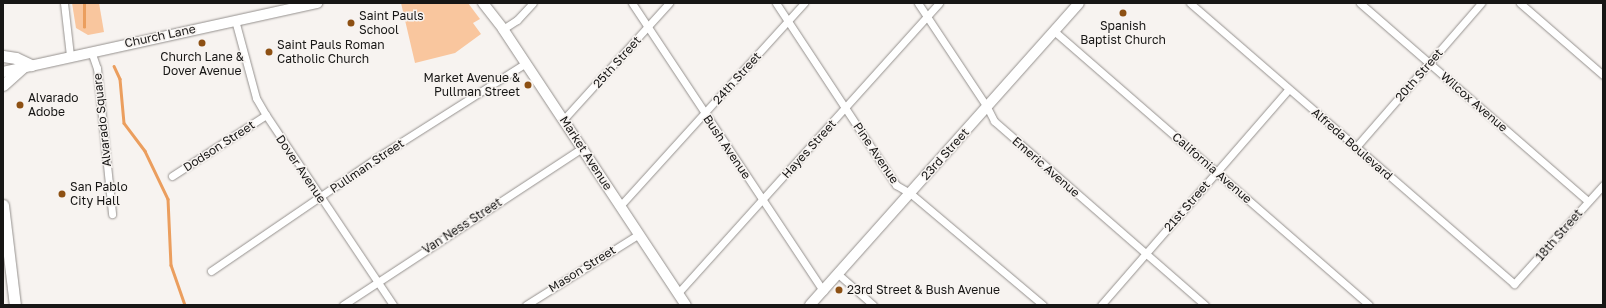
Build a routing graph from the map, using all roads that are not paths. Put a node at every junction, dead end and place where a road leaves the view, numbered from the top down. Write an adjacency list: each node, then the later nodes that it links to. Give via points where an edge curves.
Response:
1 (64, 3): 24 (street)
2 (318, 3): 17 (street, Church Lane)
3 (483, 3): 20 (street, Market Avenue)
4 (533, 3): 20 (street, via 517,20)
5 (632, 3): 19 (street, Bush Avenue)
6 (669, 3): 19 (street, 25th Street)
7 (776, 3): 18 (street, Pine Avenue)
8 (804, 3): 18 (street, 24th Street)
9 (918, 3): 16 (street, Emeric Avenue)
10 (939, 3): 16 (street, Hayes Street)
11 (1079, 3): 21 (street, 23rd Street)
12 (1190, 3): 31 (street, Alfreda Boulevard)
13 (1360, 3): 26 (street, Wilcox Avenue)
14 (1481, 3): 26 (street, 20th Street)
15 (1520, 3): 29 (street)
16 (927, 17): 32 (street, Emeric Avenue); 33 (street, Hayes Street)
17 (235, 20): 22 (street, Church Lane); 35 (street, Dover Avenue, via 256,98)
18 (788, 21): 33 (street, Pine Avenue); 34 (street, 24th Street)
19 (648, 27): 34 (street, Bush Avenue); 36 (street, 25th Street)
20 (503, 29): 25 (street, Market Avenue)
21 (1054, 31): 32 (street, 23rd Street); 39 (street, California Avenue)
22 (92, 51): 24 (street, Church Lane); 48 (street, Alvarado Square, via 97,68)
23 (3, 56): 27 (main road, via 16,58)
24 (70, 56): 27 (street, Church Lane)
25 (526, 63): 36 (street, Market Avenue); 43 (street, Pullman Street, via 384,153)
26 (1430, 63): 38 (street, 20th Street); 45 (street, Wilcox Avenue)
27 (27, 66): 28 (street, Church Lane); 30 (main road)
28 (3, 72)
29 (1603, 75)
30 (3, 85)
31 (1289, 89): 38 (street, Alfreda Boulevard); 39 (street, 21st Street)
32 (987, 107): 42 (street, 23rd Street); 50 (street, Emeric Avenue, via 994,121)
33 (846, 108): 42 (street, Pine Avenue, via 896,185); 44 (street, Hayes Street)
34 (705, 114): 44 (street, Bush Avenue); 46 (street, 24th Street)
35 (266, 116): 40 (street, Dodson Street); 43 (street, Dover Avenue)
36 (563, 120): 37 (street, Market Avenue)
37 (582, 148): 46 (street, Market Avenue); 53 (street, Van Ness Street)
38 (1356, 148): 54 (street, Alfreda Boulevard)
39 (1216, 172): 50 (street, 21st Street); 67 (street, California Avenue)
40 (172, 176)
41 (1603, 185): 45 (street, 18th Street)
42 (910, 193): 52 (street, 23rd Street); 64 (street, Pine Avenue)
43 (320, 198): 51 (street, Pullman Street); 53 (street, Dover Avenue)
44 (763, 201): 55 (street, Bush Avenue); 56 (street, Hayes Street)
45 (1588, 201): 54 (street, 18th Street)
46 (620, 206): 49 (street, Market Avenue)
47 (3, 212): 57 (main road)
48 (112, 214)
49 (639, 234): 56 (street, Market Avenue); 60 (street, Mason Street)
50 (1146, 254): 65 (street, 21st Street); 66 (street, Emeric Avenue)
51 (211, 271)
52 (838, 274): 55 (street, 23rd Street); 63 (street)
53 (378, 282): 58 (street, Van Ness Street); 59 (street, Dover Avenue)
54 (1514, 284)
55 (823, 291): 62 (street, 23rd Street)
56 (678, 293): 61 (street, Market Avenue)
57 (14, 305)
58 (343, 305)
59 (393, 305)
60 (526, 305)
61 (686, 305)
62 (810, 305)
63 (873, 305)
64 (1043, 305)
65 (1101, 305)
66 (1205, 305)
67 (1369, 305)

